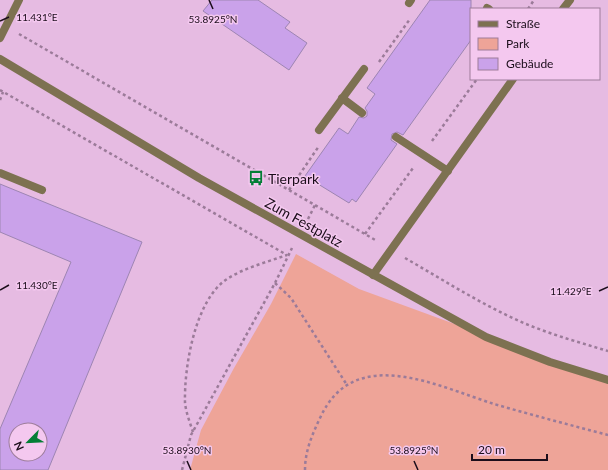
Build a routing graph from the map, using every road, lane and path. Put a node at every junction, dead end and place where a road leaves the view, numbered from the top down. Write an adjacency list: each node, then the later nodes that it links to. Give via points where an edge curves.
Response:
1 (19, 0): 4 (street)
2 (570, 0): 3 (street)
3 (564, 8)
4 (5, 26): 5 (street); 19 (path)
5 (0, 38)
6 (0, 59): 20 (street, Zum Festplatz)
7 (364, 69): 11 (street)
8 (512, 80): 16 (street)
9 (0, 90): 10 (path)
10 (3, 92): 12 (path); 22 (path)
11 (342, 98): 13 (street); 14 (street)
12 (0, 100)
13 (362, 113)
14 (319, 130)
15 (396, 137): 16 (street)
16 (448, 171): 21 (street)
17 (0, 173): 18 (street)
18 (42, 190)
19 (315, 205): 20 (path); 21 (path)
20 (300, 235): 22 (path); 23 (street, Zum Festplatz)
21 (391, 249): 23 (street); 25 (path, via 486,305 526,324)
22 (287, 256): 24 (path); 28 (path, via 226,280 204,304 187,359 185,404)
23 (373, 275): 26 (street, Zum Festplatz, via 486,337 550,362)
24 (275, 283): 27 (path, via 291,298); 28 (path)
25 (608, 351)
26 (608, 380)
27 (347, 385): 29 (path, via 366,377 395,375 424,380 533,416); 31 (path, via 336,392 323,411 305,456)
28 (193, 433): 30 (path)
29 (608, 435)
30 (182, 470)
31 (305, 470)

